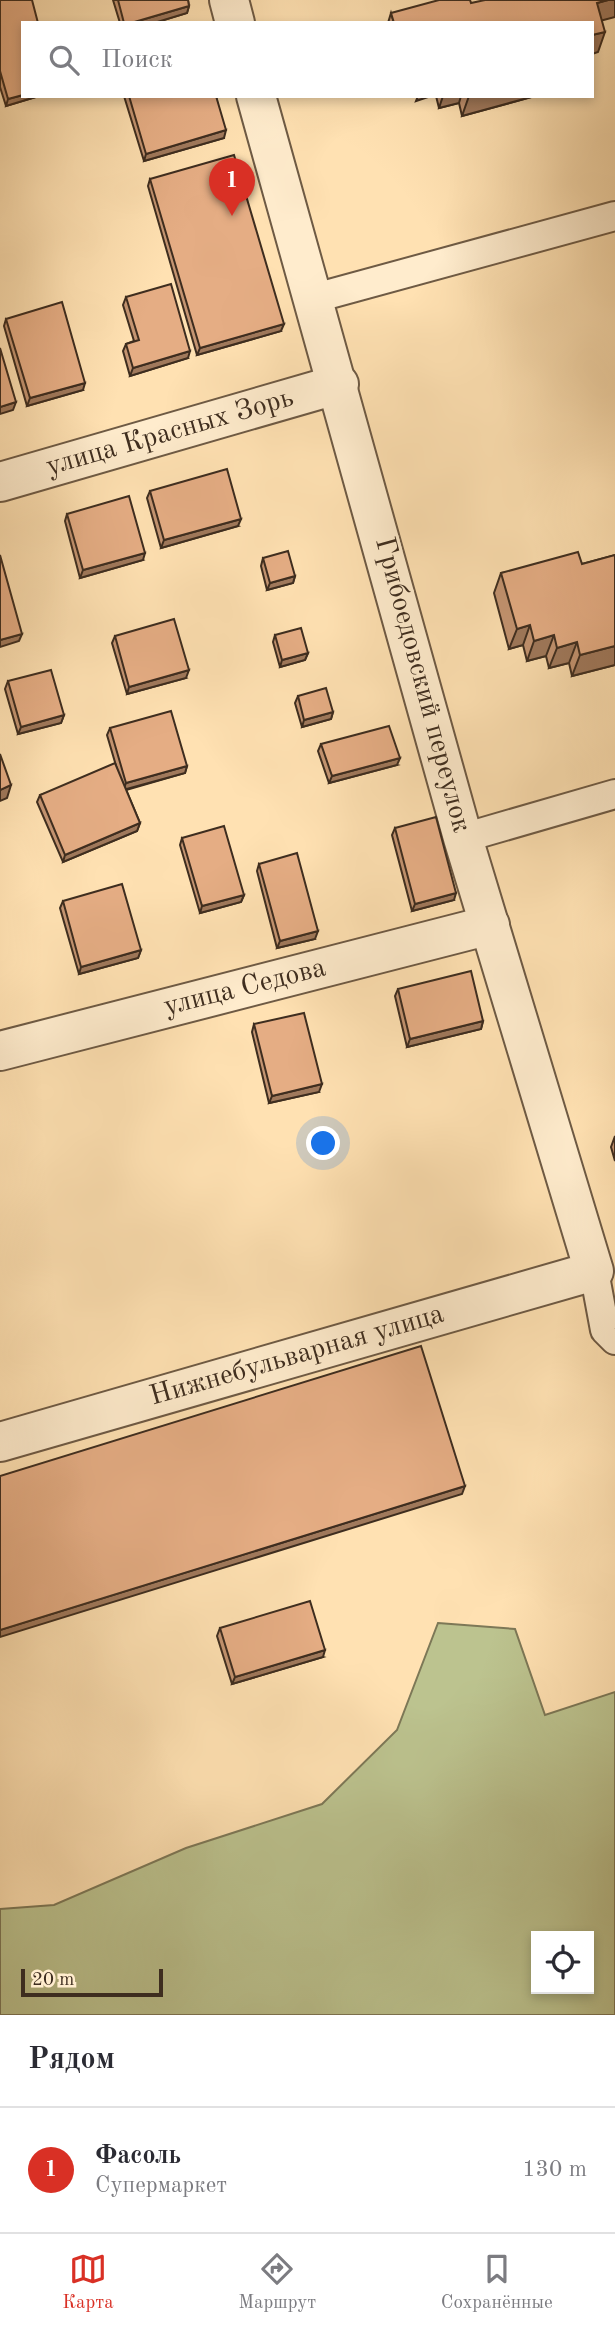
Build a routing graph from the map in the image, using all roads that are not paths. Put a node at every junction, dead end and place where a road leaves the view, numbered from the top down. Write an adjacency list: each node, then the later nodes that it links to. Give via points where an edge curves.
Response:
1 (229, 0): 2 (street)
2 (234, 21)
3 (257, 98): 5 (street, Грибоедовский переулок)
4 (615, 216): 5 (lane)
5 (315, 298): 6 (street, Грибоедовский переулок)
6 (339, 384): 7 (street, улица Красных Зорь); 9 (street, Грибоедовский переулок)
7 (0, 482)
8 (615, 794): 9 (lane)
9 (463, 838): 10 (street, Грибоедовский переулок)
10 (490, 925): 11 (street, улица Седова); 12 (street, Грибоедовский переулок)
11 (0, 1051)
12 (594, 1270): 13 (lane, via 605,1330); 14 (street, Нижнебульварная улица)
13 (615, 1340)
14 (0, 1442)

